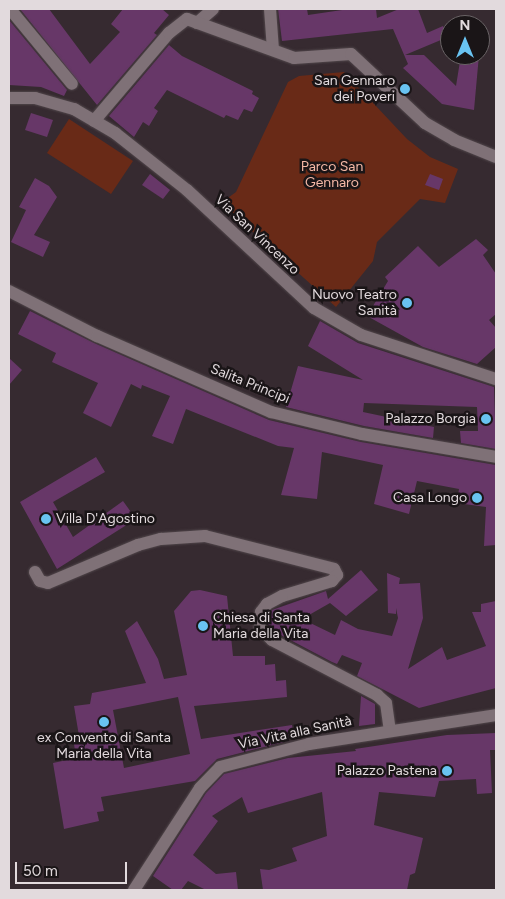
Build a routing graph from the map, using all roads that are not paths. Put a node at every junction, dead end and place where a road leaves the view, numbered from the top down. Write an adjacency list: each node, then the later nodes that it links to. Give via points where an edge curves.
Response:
1 (10, 9): 6 (street)
2 (213, 9): 4 (street)
3 (270, 9): 5 (street)
4 (192, 21): 5 (street); 8 (street, via 169,33)
5 (273, 50): 9 (street, via 294,58 351,54 425,123 454,140)
6 (72, 84)
7 (9, 98): 8 (street, Via San Vincenzo, via 35,98 74,109)
8 (94, 121): 11 (street, Via San Vincenzo, via 187,190 314,308 374,341)
9 (496, 157)
10 (9, 290): 12 (street, Salita Principi, via 98,336 271,412 362,434)
11 (496, 379)
12 (496, 457)
13 (35, 572): 15 (street, via 40,581 48,583 138,545 161,539 205,536 330,568 336,572 332,581 282,596 267,604 260,612 260,628 272,640 377,695 386,703)
14 (496, 715): 15 (street, Via Vita alla Sanità)
15 (390, 730): 16 (street, Via Vita alla Sanità, via 244,759 220,767 210,775)
16 (134, 890)

